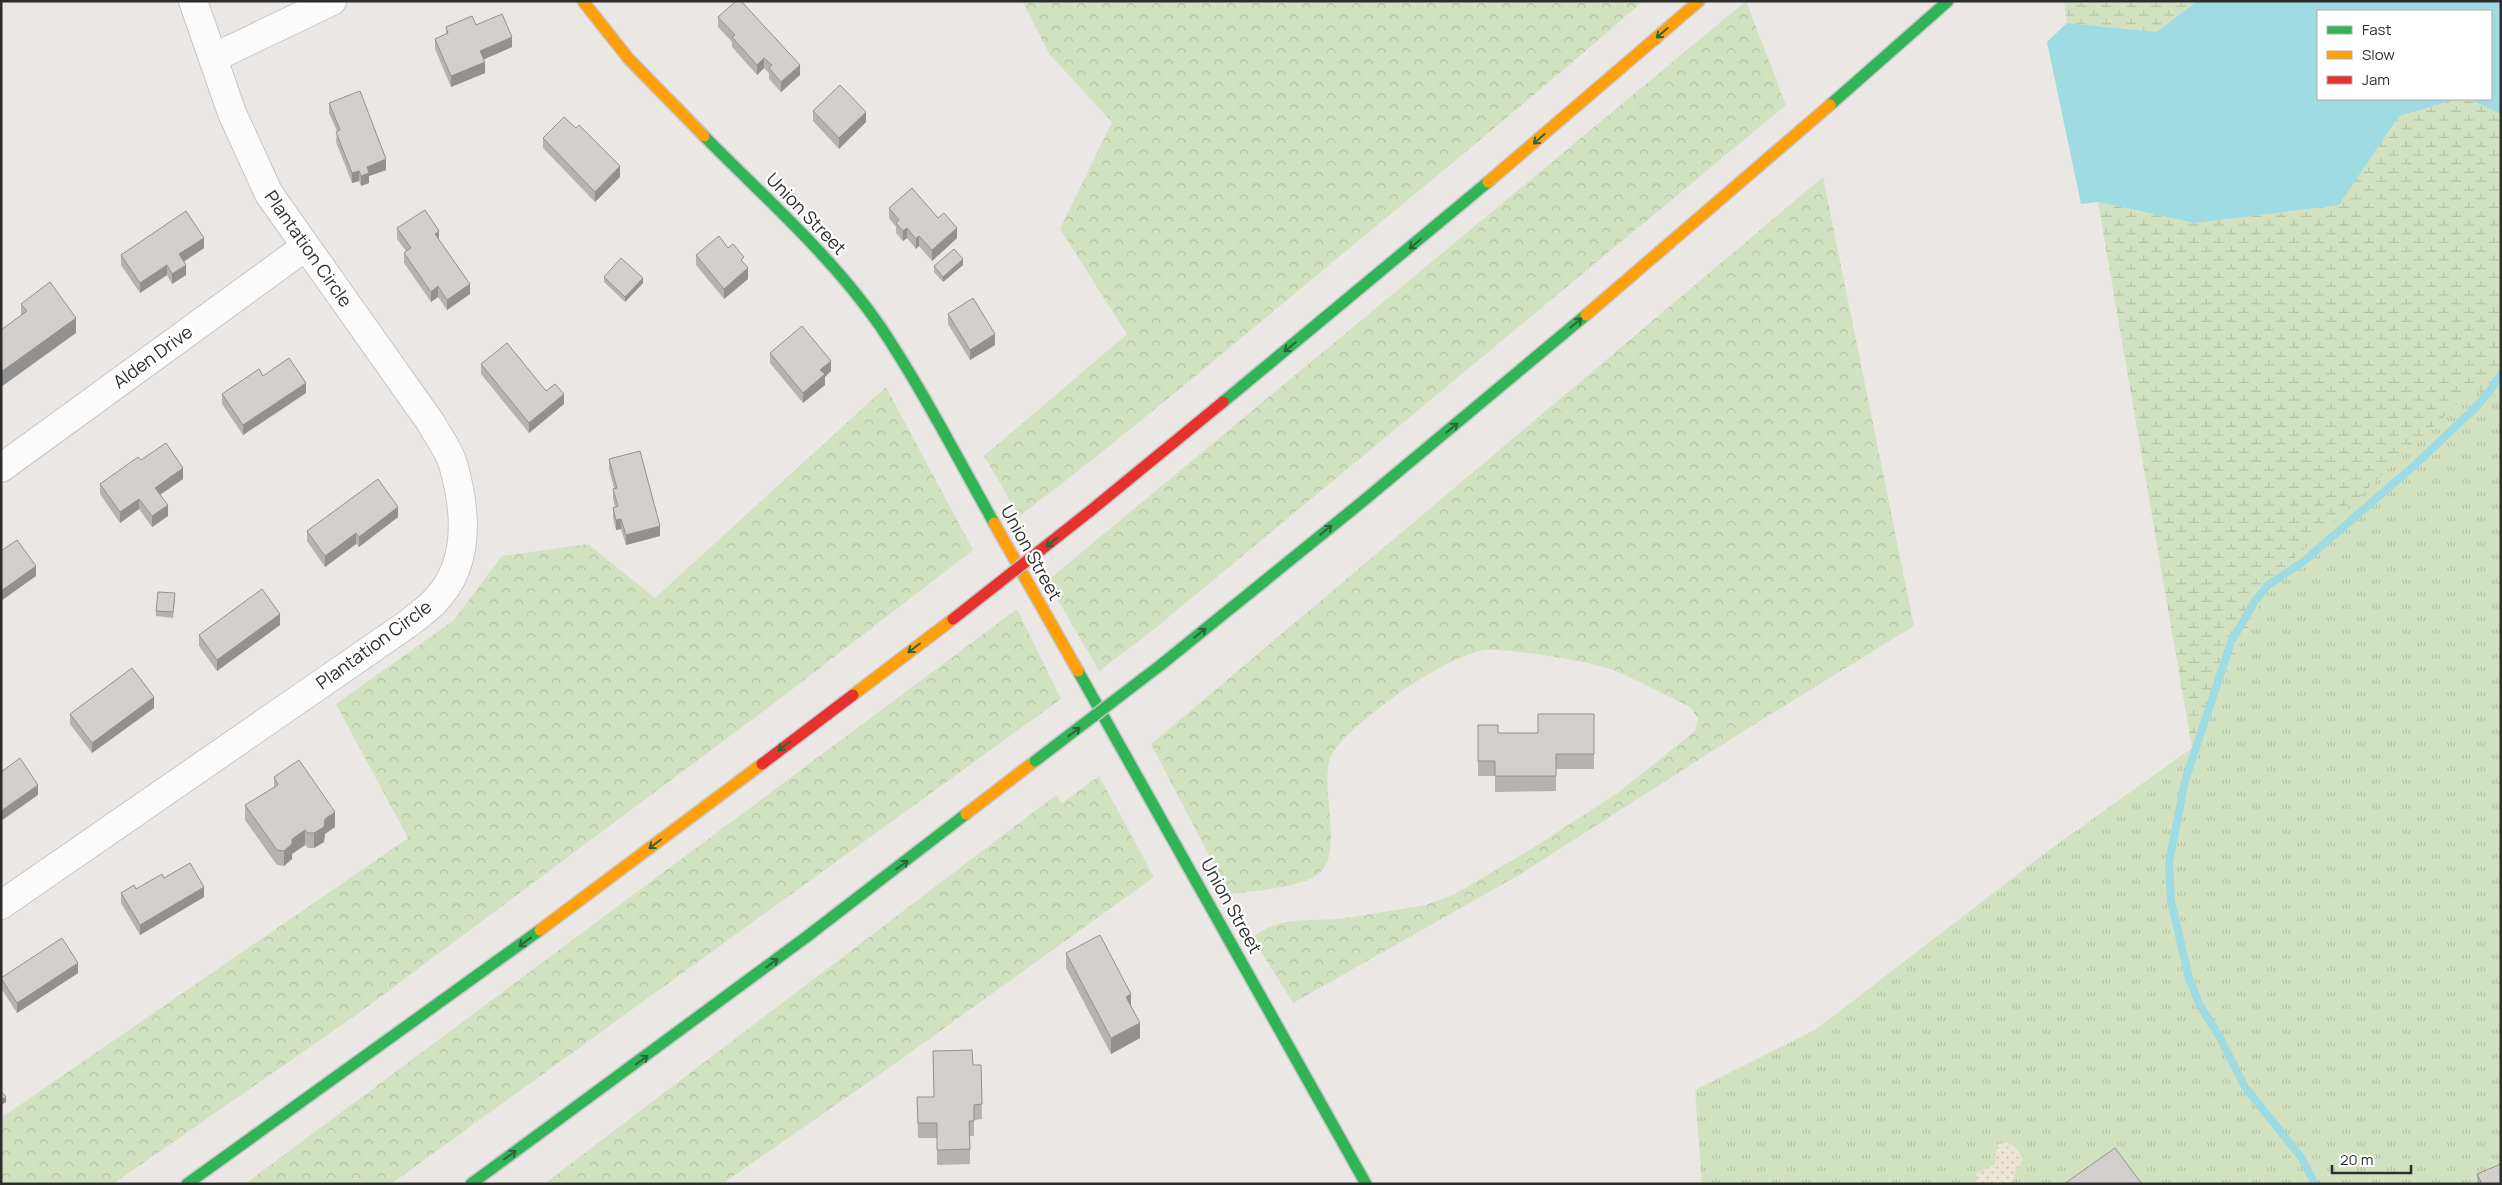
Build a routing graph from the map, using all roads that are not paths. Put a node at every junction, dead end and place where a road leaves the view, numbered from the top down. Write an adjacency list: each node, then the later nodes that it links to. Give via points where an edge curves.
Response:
1 (193, 1): 6 (street, Plantation Circle)
2 (332, 1): 6 (street)
3 (583, 1): 12 (main road, Union Street, via 628,58 837,271 891,343)
4 (1699, 1): 10 (main road, one-way to 10, bridge, via 1398,258 1090,512 542,928)
5 (1948, 1): 11 (main road, one-way to 5, bridge, via 805,938 1162,664 1622,286)
6 (213, 58): 7 (street, Plantation Circle, via 247,150 269,194)
7 (305, 247): 8 (street, Alden Drive); 9 (street, Plantation Circle, via 432,423 452,462 461,500 464,538 454,571 436,601 409,623)
8 (1, 468)
9 (1, 905)
10 (187, 1184)
11 (471, 1184)
12 (1366, 1184)

